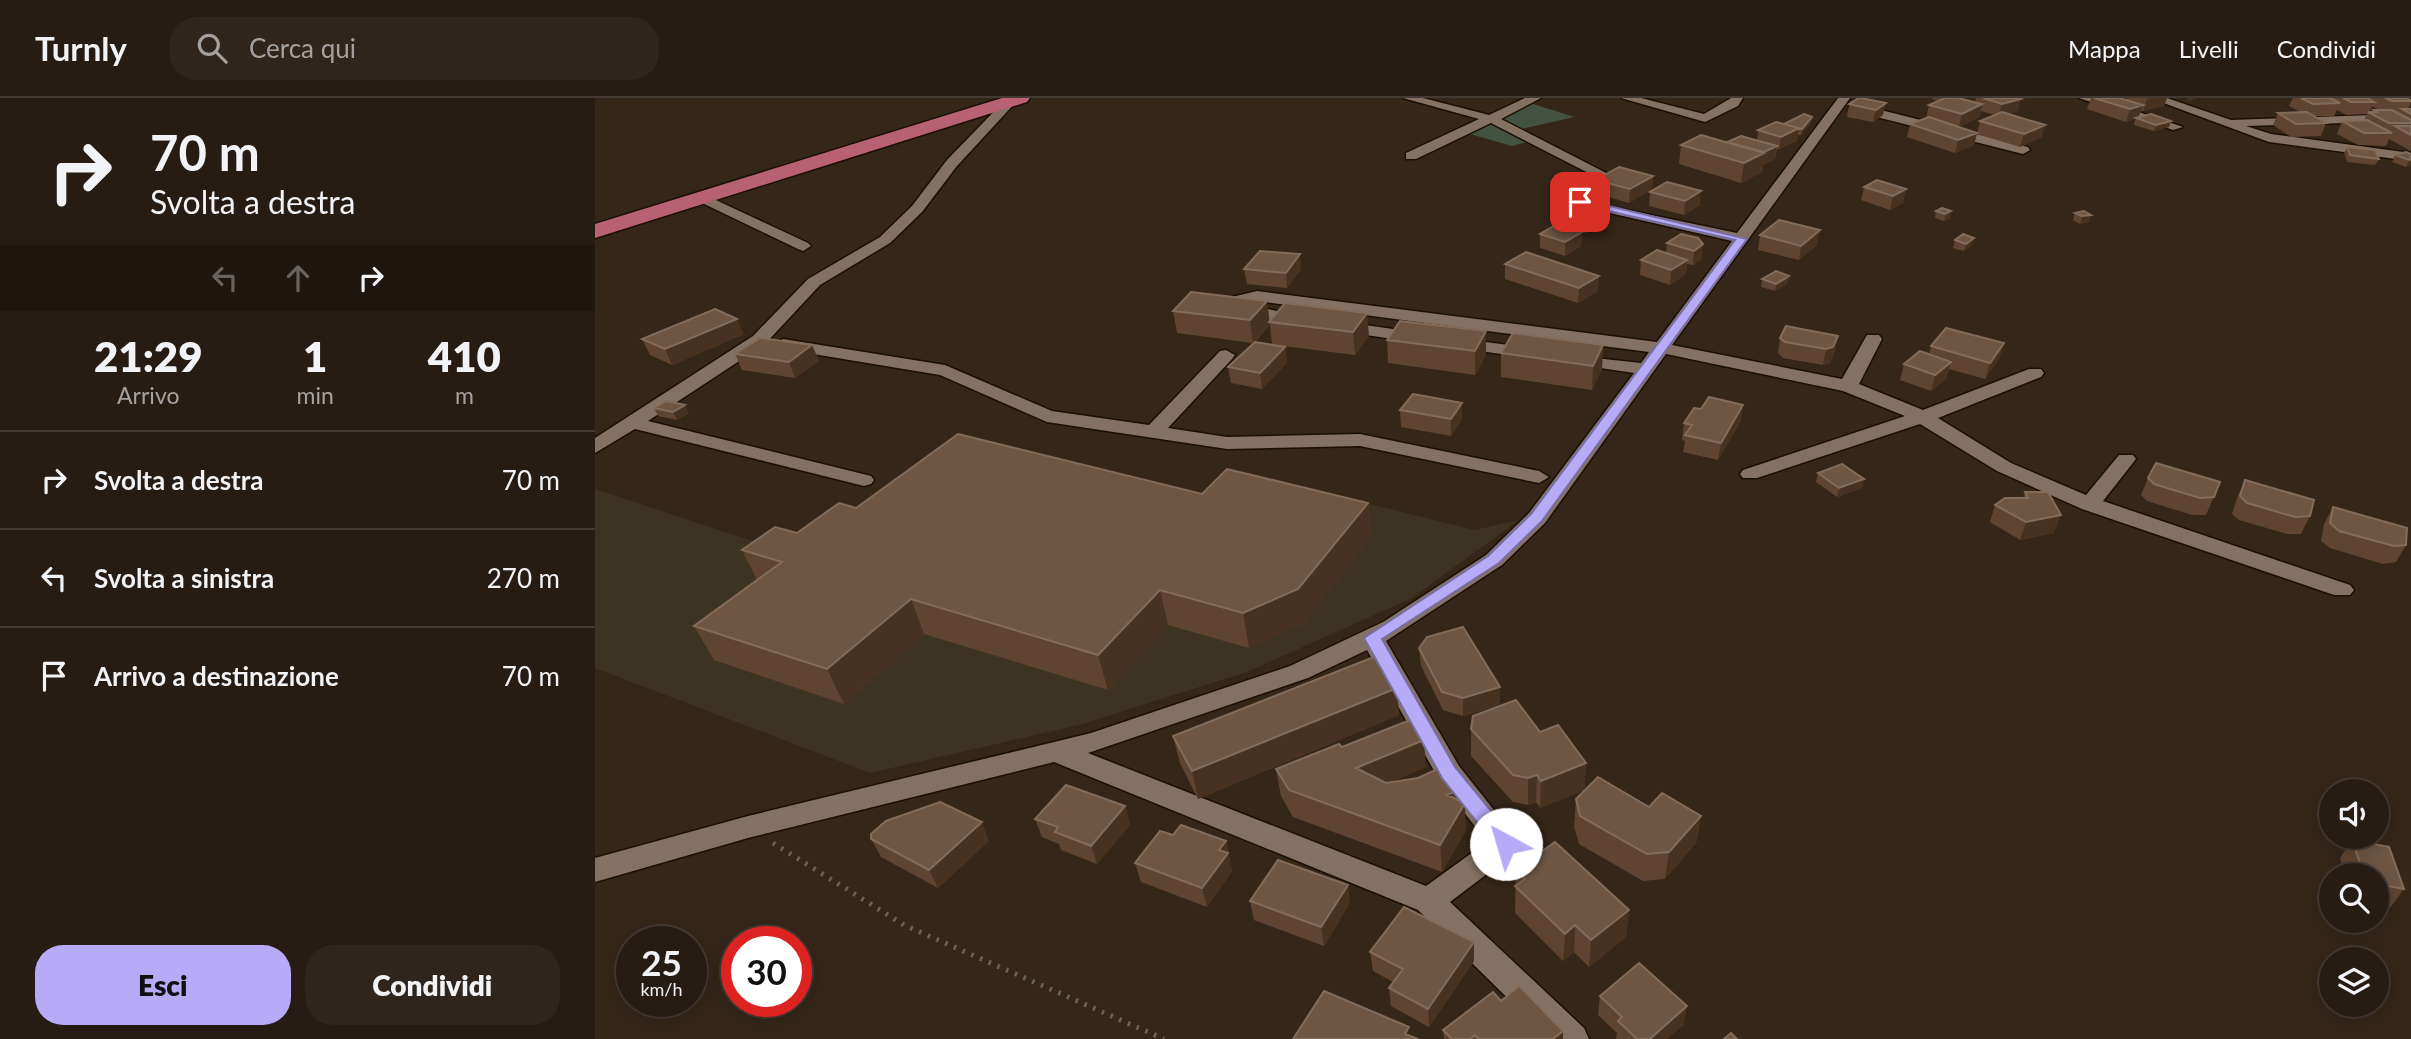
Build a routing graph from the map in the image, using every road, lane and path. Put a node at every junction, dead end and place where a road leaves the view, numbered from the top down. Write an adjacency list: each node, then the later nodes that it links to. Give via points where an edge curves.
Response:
1 (1409, 98): 9 (street)
2 (1535, 98): 9 (street)
3 (1627, 98): 4 (street, via 1705,118)
4 (1736, 98)
5 (2085, 98): 12 (street)
6 (2156, 98): 11 (street)
7 (1016, 100): 17 (main road); 23 (street, via 952,163 885,240 814,282)
8 (1842, 101): 13 (street); 20 (street)
9 (1492, 119): 14 (street); 16 (street)
10 (2374, 119): 11 (street)
11 (2219, 122): 15 (street, via 2269,138)
12 (2177, 127)
13 (2023, 150)
14 (1411, 156)
15 (2411, 157)
16 (1607, 177)
17 (703, 198): 19 (main road); 21 (street)
18 (1580, 202): 20 (street)
19 (595, 231)
20 (1742, 239): 24 (street)
21 (803, 246)
22 (1873, 339): 28 (street)
23 (759, 340): 30 (street); 31 (street, via 945,370 1047,416)
24 (1661, 348): 26 (street); 26 (street, via 1257,296 1238,301 1236,306 1302,322); 28 (street)
25 (1226, 355): 31 (street)
26 (1646, 369): 39 (street, via 1537,518 1494,560)
27 (2035, 373): 29 (street)
28 (1848, 386): 29 (street)
29 (1922, 417): 34 (street); 37 (street, via 2004,467)
30 (633, 423): 32 (street); 36 (street)
31 (1154, 432): 35 (street, via 1227,443 1360,440)
32 (595, 447)
33 (2126, 459): 37 (street)
34 (1750, 474)
35 (1539, 477)
36 (864, 480)
37 (2090, 505): 38 (street)
38 (2342, 590)
39 (1372, 638): 40 (street, via 1221,701); 43 (street, via 1449,772 1506,844)
40 (1055, 751): 41 (street); 43 (street)
41 (748, 827): 42 (street); 44 (path, via 904,925)
42 (595, 870)
43 (1429, 901): 45 (street)
44 (1164, 1039)
45 (1572, 1039)

